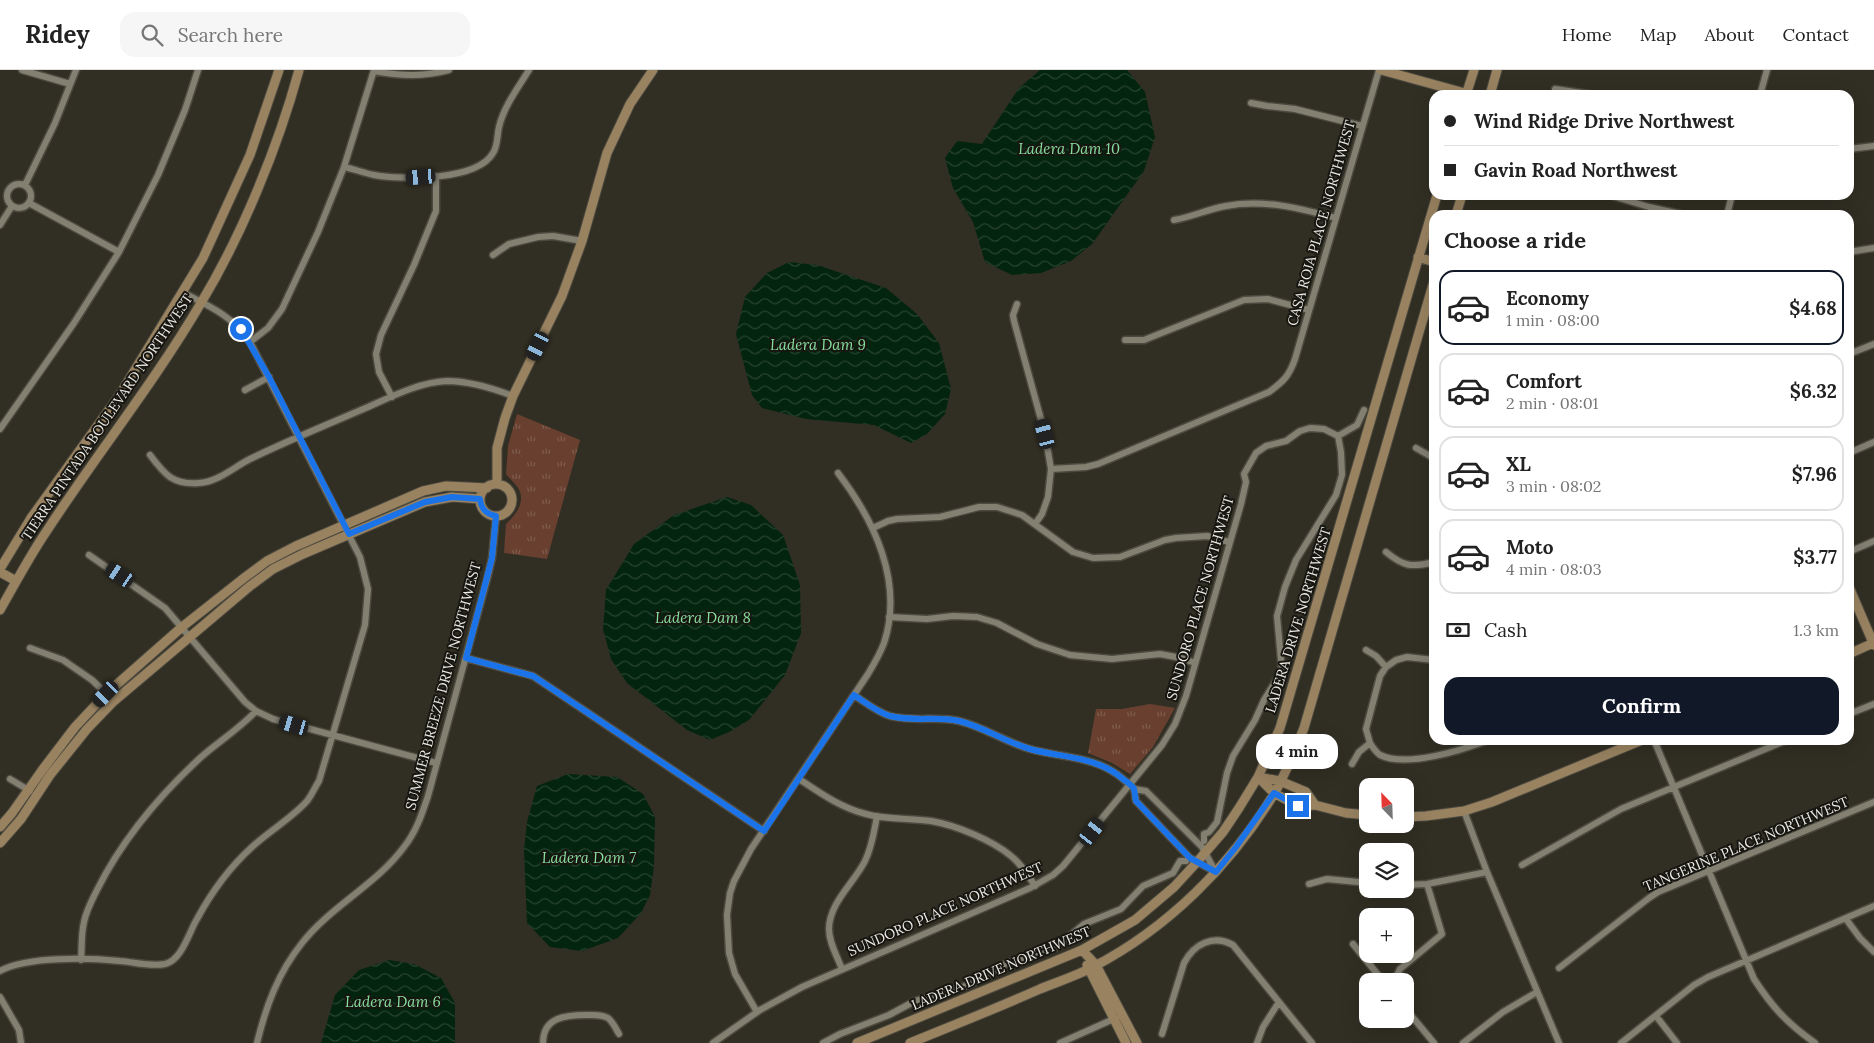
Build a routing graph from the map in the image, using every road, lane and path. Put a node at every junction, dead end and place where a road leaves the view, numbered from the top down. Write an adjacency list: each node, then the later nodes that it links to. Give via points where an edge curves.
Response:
1 (22, 70): 14 (street)
2 (76, 70): 14 (street)
3 (198, 70): 41 (street, via 158,175)
4 (279, 70): 45 (main road, TIERRA PINTADA BOULEVARD NORTHWEST, via 250,155 203,258)
5 (299, 70): 47 (main road, TIERRA PINTADA BOULEVARD NORTHWEST, via 286,114 256,190)
6 (374, 70): 7 (street, via 400,76); 25 (street)
7 (449, 70)
8 (529, 70): 26 (street, via 511,98 499,126 494,152 488,160 468,171)
9 (653, 70): 38 (main road, via 630,104 607,153)
10 (1380, 70): 16 (main road); 22 (street, CASA ROJA PLACE NORTHWEST)
11 (1474, 70): 17 (main road)
12 (1497, 70): 18 (main road)
13 (1767, 70): 20 (street)
14 (70, 84): 27 (street)
15 (1555, 89): 19 (street)
16 (1454, 90)
17 (1470, 90)
18 (1491, 90)
19 (1562, 90)
20 (1761, 90)
21 (1251, 102): 22 (street)
22 (1362, 126): 34 (street, CASA ROJA PLACE NORTHWEST)
23 (1874, 146): 24 (street)
24 (1854, 148)
25 (344, 167): 26 (street, via 374,175); 51 (street, via 282,309 268,328)
26 (436, 176): 57 (street, via 436,211 381,335 376,354 379,372)
27 (25, 185): 29 (street, via 13,185); 31 (street, via 30,191)
28 (0, 188): 29 (street)
29 (7, 191): 32 (street, via 7,200)
30 (1626, 200): 33 (street)
31 (29, 203): 32 (street, via 19,209); 41 (street)
32 (12, 206): 37 (street)
33 (1662, 210)
34 (1336, 218): 35 (street, via 1289,206 1246,203); 49 (street, CASA ROJA PLACE NORTHWEST)
35 (1174, 220)
36 (1429, 220): 43 (main road, LADERA DRIVE NORTHWEST)
37 (0, 225)
38 (582, 241): 42 (street, via 538,237 509,244); 56 (main road, via 562,296)
39 (1874, 248): 40 (street)
40 (1854, 251)
41 (119, 252): 59 (street)
42 (493, 256)
43 (1418, 258): 44 (main road); 114 (main road, LADERA DRIVE NORTHWEST, via 1280,728)
44 (1429, 261)
45 (182, 292): 47 (street); 83 (main road, TIERRA PINTADA BOULEVARD NORTHWEST, via 119,396 31,518)
46 (1429, 298): 117 (main road, via 1304,728)
47 (202, 302): 51 (street, via 231,319); 84 (main road, TIERRA PINTADA BOULEVARD NORTHWEST)
48 (1017, 304): 67 (street, via 1014,321 1045,434)
49 (1309, 310): 50 (street, via 1268,299 1244,300 1144,340); 67 (street, CASA ROJA PLACE NORTHWEST, via 1290,372 1269,392 1098,464)
50 (1125, 340)
51 (250, 342): 54 (street)
52 (1874, 344): 53 (street)
53 (1854, 352)
54 (269, 377): 55 (street); 61 (street)
55 (245, 390)
56 (513, 396): 57 (street, via 483,385 446,381); 69 (main road, via 497,448)
57 (392, 397): 61 (street)
58 (1364, 410): 60 (street, via 1357,425)
59 (0, 429)
60 (1338, 436): 78 (street, SUNDORO PLACE NORTHWEST, via 1324,429 1310,428 1256,453 1244,474 1246,482); 131 (street, via 1342,475 1336,495 1296,560 1277,616 1282,671 1233,756 1217,822 1204,834)
61 (299, 437): 65 (street, via 202,483 180,482 164,474); 74 (street)
62 (1874, 442): 64 (street)
63 (1416, 448): 66 (street)
64 (1854, 451)
65 (150, 455)
66 (1429, 455)
67 (1051, 469): 73 (street, via 1048,497)
68 (838, 473): 75 (street)
69 (497, 484): 70 (main road); 72 (main road, via 508,490 512,501 508,511)
70 (487, 488): 71 (main road); 74 (main road, via 446,486 423,491)
71 (480, 499): 72 (main road, via 482,508); 76 (main road, via 452,497 425,502)
72 (496, 516): 96 (street, SUMMER BREEZE DRIVE NORTHWEST, via 492,558)
73 (1035, 524): 75 (street, via 1011,510 987,506 940,518 897,519); 78 (street, via 1073,552 1093,558 1120,557 1176,538 1207,536)
74 (345, 525): 76 (street); 90 (main road, via 267,561)
75 (873, 528): 89 (street, via 887,574)
76 (349, 534): 91 (main road, via 273,569); 106 (street, via 365,571 368,603 365,625)
77 (1874, 541): 79 (street)
78 (1229, 542): 98 (street, SUNDORO PLACE NORTHWEST)
79 (1854, 550)
80 (1386, 552): 82 (street, via 1399,562 1410,565)
81 (89, 555): 90 (street, via 165,608)
82 (1429, 563)
83 (0, 571): 84 (main road)
84 (16, 581): 86 (main road, TIERRA PINTADA BOULEVARD NORTHWEST)
85 (0, 590): 86 (main road)
86 (9, 595): 88 (main road, TIERRA PINTADA BOULEVARD NORTHWEST)
87 (1854, 598): 92 (main road)
88 (0, 610)
89 (889, 617): 98 (street, via 977,616 1037,644 1070,655 1112,660 1160,654); 101 (street, via 879,654)
90 (182, 627): 91 (street); 100 (main road)
91 (190, 636): 102 (main road); 104 (street)
92 (1874, 644): 95 (main road)
93 (30, 648): 100 (street, via 63,660)
94 (1366, 650): 99 (street)
95 (1854, 652)
96 (466, 658): 112 (street, SUMMER BREEZE DRIVE NORTHWEST); 130 (street, via 533,676)
97 (1429, 659): 99 (street, via 1407,657)
98 (1195, 663): 118 (street, SUNDORO PLACE NORTHWEST, via 1181,710 1170,733)
99 (1386, 667): 107 (street, via 1380,676 1366,729)
100 (106, 694): 102 (street); 120 (main road, via 75,726)
101 (854, 695): 115 (street); 118 (street, via 875,710 891,716 956,720 1030,749 1092,761 1115,772)
102 (114, 702): 122 (main road, via 87,729)
103 (1874, 704): 105 (street)
104 (256, 711): 106 (street); 150 (street, via 175,782 134,830 88,910 82,929)
105 (1854, 712)
106 (333, 736): 112 (street); 150 (street, via 319,781 308,800 251,848 218,885 178,955 167,964)
107 (1370, 743): 108 (street, via 1380,754 1399,759 1447,754); 113 (street)
108 (1473, 745)
109 (1630, 745): 125 (main road)
110 (1656, 745): 119 (street)
111 (1775, 745): 119 (street)
112 (436, 763): 170 (street, SUMMER BREEZE DRIVE NORTHWEST, via 420,822 404,848 302,943 274,986)
113 (1352, 764)
114 (1258, 777): 117 (main road); 121 (main road); 133 (main road, LADERA DRIVE NORTHWEST, via 1223,832)
115 (799, 778): 127 (street, via 831,800 855,811); 130 (street)
116 (10, 779): 120 (street)
117 (1280, 781): 121 (main road); 124 (main road, via 1306,792)
118 (1132, 787): 133 (street, via 1146,791); 135 (street, via 1136,801); 144 (street, SUNDORO PLACE NORTHWEST, via 1071,857 1053,875)
119 (1674, 788): 136 (street, via 1621,810); 137 (street)
120 (28, 790): 122 (street); 129 (main road)
121 (1274, 793): 124 (main road, via 1298,806); 138 (main road)
122 (37, 796): 132 (main road)
123 (1874, 802): 137 (street, TANGERINE PLACE NORTHWEST)
124 (1315, 805): 126 (main road)
125 (1464, 811): 128 (main road); 139 (street)
126 (1359, 814)
127 (877, 816): 144 (street, via 932,822 990,842 1012,857); 154 (street, via 868,855 830,920 829,934)
128 (1414, 817)
129 (0, 827)
130 (764, 831): 161 (street, via 734,881 727,915 732,964 739,984)
131 (1204, 841)
132 (0, 843)
133 (1205, 852): 135 (main road, LADERA DRIVE NORTHWEST); 138 (street)
134 (1186, 861): 172 (street, via 1180,862 1173,873 1143,886 1117,912 1084,924 1055,948 1007,963 972,984 915,1001)
135 (1196, 862): 138 (street); 148 (main road, LADERA DRIVE NORTHWEST, via 1174,887 1135,920)
136 (1522, 864)
137 (1708, 871): 151 (street); 153 (street, TANGERINE PLACE NORTHWEST, via 1648,898)
138 (1216, 872): 152 (main road, via 1172,914 1121,951)
139 (1487, 872): 142 (street); 158 (street)
140 (1359, 882): 141 (street, via 1327,879)
141 (1309, 884)
142 (1427, 884): 143 (street); 157 (street, via 1442,934)
143 (1414, 885)
144 (1035, 886): 154 (street, SUNDORO PLACE NORTHWEST)
145 (1874, 906): 146 (street)
146 (1846, 919): 149 (street); 151 (street)
147 (1353, 944): 156 (street)
148 (1082, 950): 152 (main road); 173 (main road, LADERA DRIVE NORTHWEST)
149 (1874, 952)
150 (81, 960): 155 (street, via 19,963)
151 (1745, 960): 163 (street, via 1694,985); 185 (street, via 1754,979 1779,1014)
152 (1092, 967): 162 (main road); 164 (main road); 174 (main road)
153 (1559, 968)
154 (842, 969): 161 (street, SUNDORO PLACE NORTHWEST, via 802,986)
155 (0, 971)
156 (1377, 973)
157 (1398, 973)
158 (1537, 992): 181 (street, via 1503,1012); 182 (street)
159 (0, 997): 169 (street, via 19,1030)
160 (1279, 1002): 167 (street, via 1233,945 1216,940 1206,942 1189,954 1184,963); 178 (street); 179 (street)
161 (756, 1012): 168 (street, SUNDORO PLACE NORTHWEST)
162 (1122, 1015): 164 (street); 177 (main road)
163 (1656, 1016): 183 (street); 184 (street)
164 (1114, 1019): 175 (street); 176 (main road)
165 (1414, 1019): 180 (street)
166 (619, 1034): 171 (street, via 611,1021 601,1015 572,1014 558,1018 548,1026)
167 (1162, 1034)
168 (716, 1042)
169 (21, 1043)
170 (257, 1043)
171 (543, 1043)
172 (823, 1043)
173 (857, 1043)
174 (910, 1043)
175 (1060, 1043)
176 (1126, 1043)
177 (1137, 1043)
178 (1257, 1043)
179 (1312, 1043)
180 (1434, 1043)
181 (1463, 1043)
182 (1559, 1043)
183 (1621, 1043)
184 (1677, 1043)
185 (1816, 1043)

